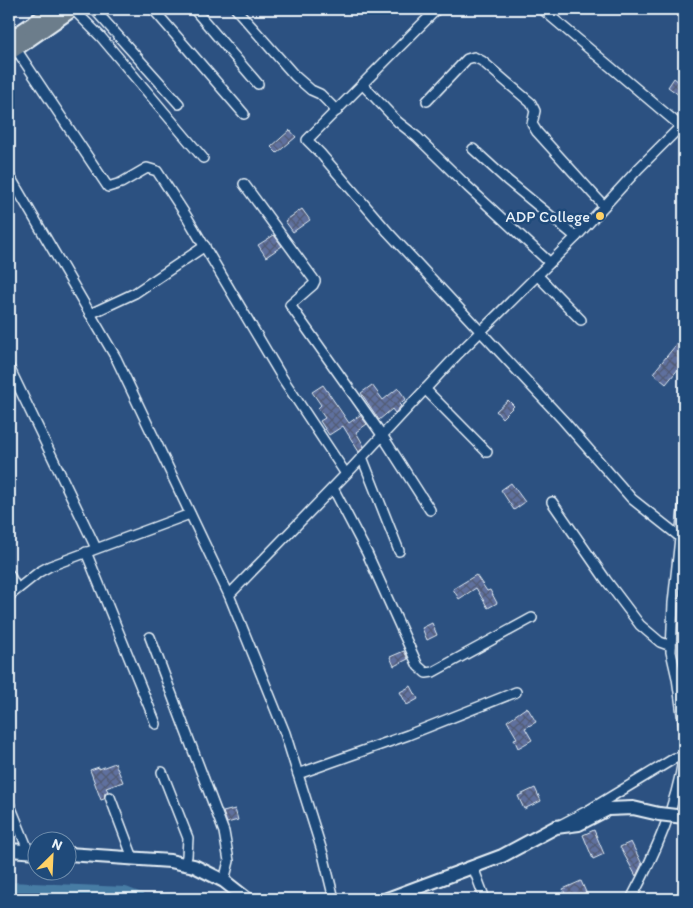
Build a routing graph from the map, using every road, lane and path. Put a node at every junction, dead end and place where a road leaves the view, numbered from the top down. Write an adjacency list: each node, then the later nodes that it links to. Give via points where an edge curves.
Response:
1 (55, 9): 9 (main road)
2 (72, 9): 9 (main road); 18 (street, via 101,37)
3 (94, 9): 13 (street)
4 (153, 9): 15 (street)
5 (194, 9): 10 (street)
6 (236, 9): 14 (street, via 295,76)
7 (437, 9): 11 (street)
8 (542, 9): 16 (street)
9 (11, 47): 23 (street, via 108,187 121,184 148,168 157,171)
10 (258, 84)
11 (363, 85): 14 (street); 24 (street, via 398,122)
12 (427, 101): 21 (street, via 467,59 474,57 482,61 530,103 535,111 532,124 537,132)
13 (179, 104)
14 (337, 111): 28 (street, via 307,140)
15 (244, 114)
16 (683, 126): 21 (street)
17 (473, 148): 22 (street)
18 (203, 158)
19 (9, 175): 26 (street)
20 (244, 184): 31 (street, via 315,281 290,305)
21 (604, 206): 22 (street)
22 (576, 237): 24 (street)
23 (204, 246): 26 (street, via 135,293); 34 (street, via 283,380)
24 (550, 262): 25 (street)
25 (537, 275): 27 (street); 28 (street)
26 (90, 314): 39 (street, via 116,358)
27 (581, 320)
28 (481, 330): 30 (street); 40 (street, via 632,499)
29 (9, 366): 41 (street)
30 (425, 390): 31 (street); 32 (street)
31 (382, 436): 33 (street); 38 (street)
32 (487, 452)
33 (362, 457): 34 (street); 42 (street)
34 (346, 474): 35 (street)
35 (333, 488): 46 (street); 48 (street, via 367,553 418,666 426,673)
36 (684, 501): 40 (street)
37 (552, 502): 50 (street, via 640,624 660,642)
38 (430, 510)
39 (190, 514): 41 (street); 46 (street)
40 (680, 538): 50 (street)
41 (96, 548): 43 (street)
42 (399, 551)
43 (86, 552): 45 (street, via 50,566); 52 (street)
44 (9, 574): 45 (street)
45 (17, 589): 47 (street)
46 (229, 595): 57 (street)
47 (9, 596)
48 (532, 618)
49 (150, 637): 69 (street, via 224,832 229,861)
50 (671, 646): 53 (street)
51 (516, 692): 57 (street)
52 (156, 724)
53 (684, 728)
54 (684, 754): 55 (street)
55 (684, 758): 61 (street, via 675,758); 74 (street, via 666,824)
56 (162, 772): 67 (street, via 188,838)
57 (298, 774): 71 (street)
58 (110, 797): 66 (street)
59 (9, 803): 62 (street)
60 (684, 817): 61 (street, bridge, via 633,808 608,809 579,824)
61 (556, 827): 68 (street)
62 (28, 842)
63 (9, 850): 64 (street)
64 (28, 852)
65 (78, 855): 66 (street)
66 (133, 858): 67 (street)
67 (185, 864): 69 (street)
68 (474, 867): 72 (street); 73 (street)
69 (224, 881): 70 (street)
70 (247, 899)
71 (334, 899)
72 (387, 899)
73 (485, 899)
74 (631, 899)

